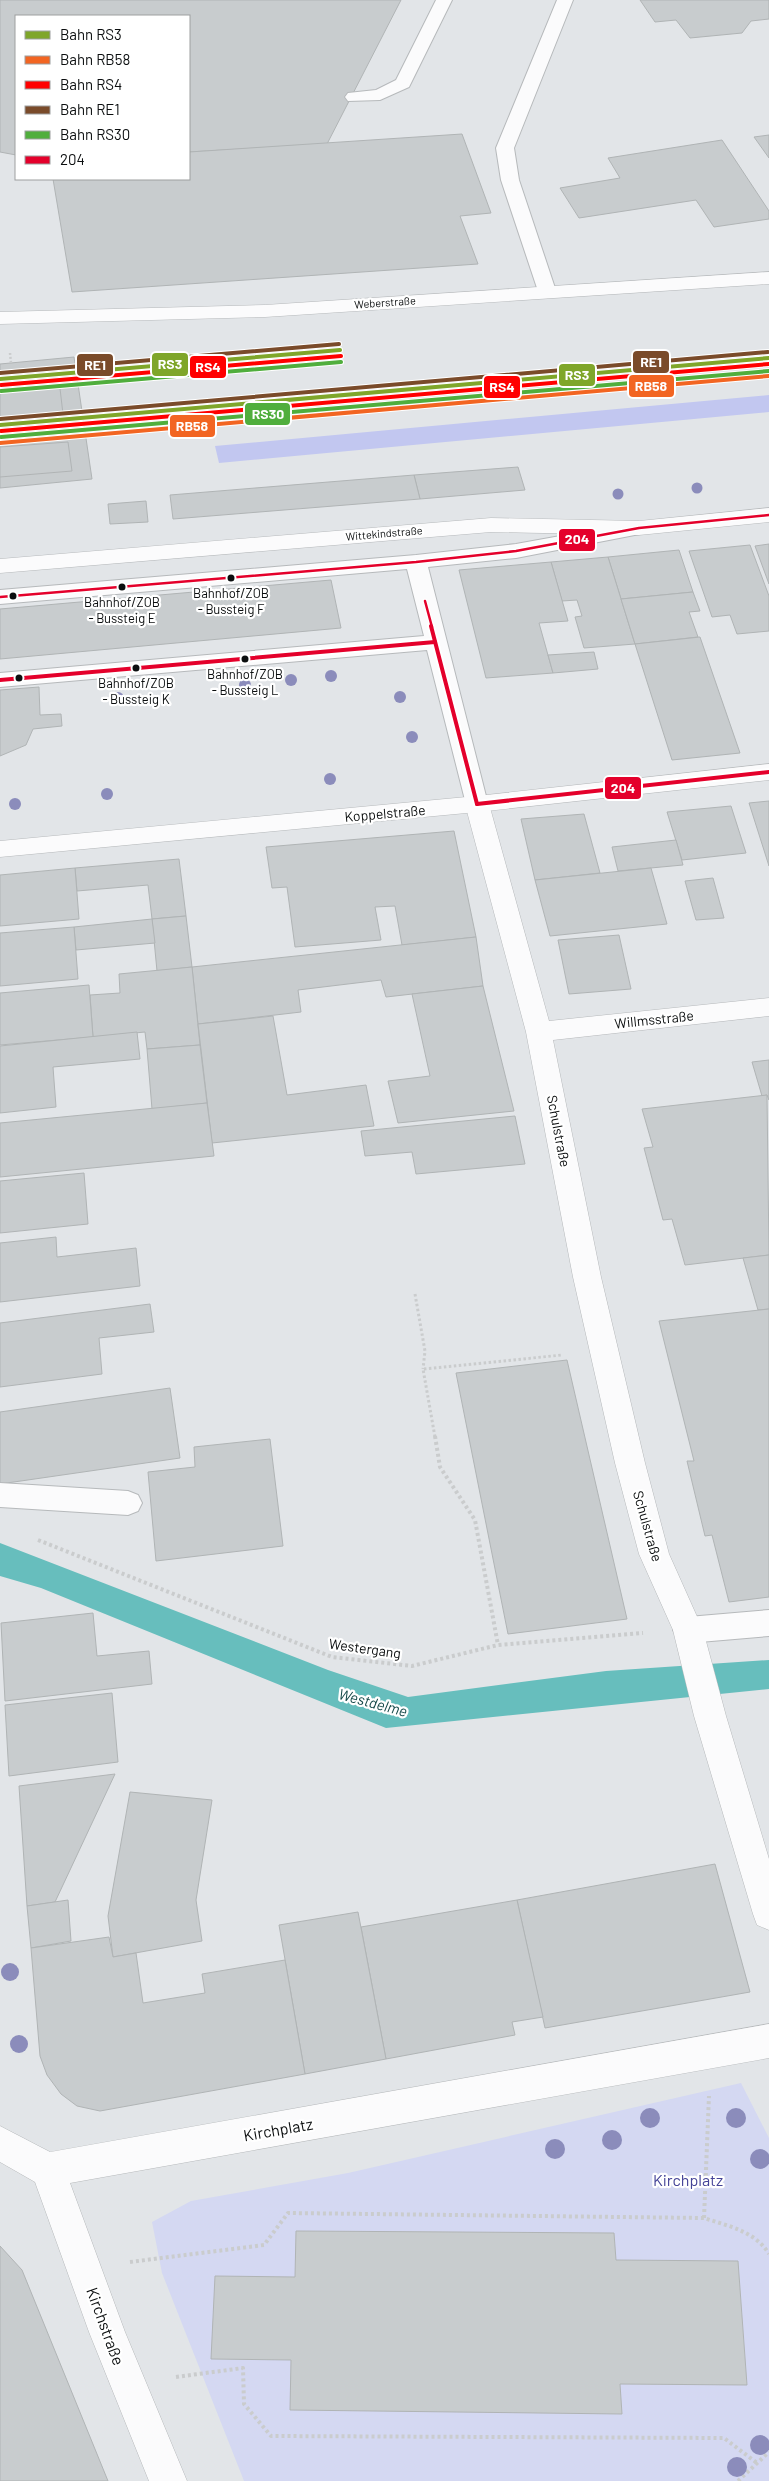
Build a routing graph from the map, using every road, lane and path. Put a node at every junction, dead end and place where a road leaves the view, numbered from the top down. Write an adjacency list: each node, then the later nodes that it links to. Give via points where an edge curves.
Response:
1 (444, 0): 3 (lane, via 403,83 380,96)
2 (565, 0): 5 (lane, via 505,148 510,180)
3 (354, 97)
4 (769, 278): 5 (street, Weberstraße)
5 (547, 291): 6 (street, Weberstraße, via 265,311)
6 (0, 318)
7 (769, 516): 8 (street, Wittekindstraße)
8 (639, 528): 9 (lane, via 516,551); 10 (street, Wittekindstraße, via 491,525)
9 (416, 562): 11 (lane); 12 (lane, Schulstraße)
10 (0, 566)
11 (0, 597)
12 (435, 642): 13 (lane); 15 (lane, Schulstraße)
13 (0, 680)
14 (769, 772): 15 (street, Koppelstraße)
15 (477, 804): 16 (street, Koppelstraße); 18 (street, Schulstraße)
16 (0, 849)
17 (769, 1007): 18 (street, Willmsstraße)
18 (539, 1032): 20 (street, Schulstraße)
19 (415, 1294): 21 (path, via 425,1351)
20 (604, 1351): 21 (path); 26 (street, Schulstraße, via 654,1554)
21 (423, 1369): 27 (path, via 440,1467 475,1520)
22 (0, 1495): 23 (lane)
23 (128, 1503)
24 (31, 1537): 27 (path, Westergang, via 332,1658 412,1666)
25 (769, 1623): 26 (lane)
26 (688, 1630): 27 (path, Westergang); 28 (street, Schulstraße)
27 (498, 1645)
28 (769, 1914)
29 (769, 2041): 30 (street, Kirchplatz)
30 (704, 2052): 32 (street, Kirchplatz); 33 (path, via 710,2106)
31 (0, 2143): 32 (street)
32 (48, 2170): 35 (street, Kirchstraße)
33 (704, 2218): 34 (path, via 742,2231 766,2247); 35 (path, via 288,2214 264,2245)
34 (769, 2254)
35 (85, 2268): 36 (street, Kirchstraße)
36 (128, 2385): 38 (path, via 243,2368 244,2404 271,2436 724,2438); 39 (street, Kirchstraße)
37 (769, 2452): 38 (path)
38 (757, 2463): 40 (path)
39 (168, 2481)
40 (738, 2481)

